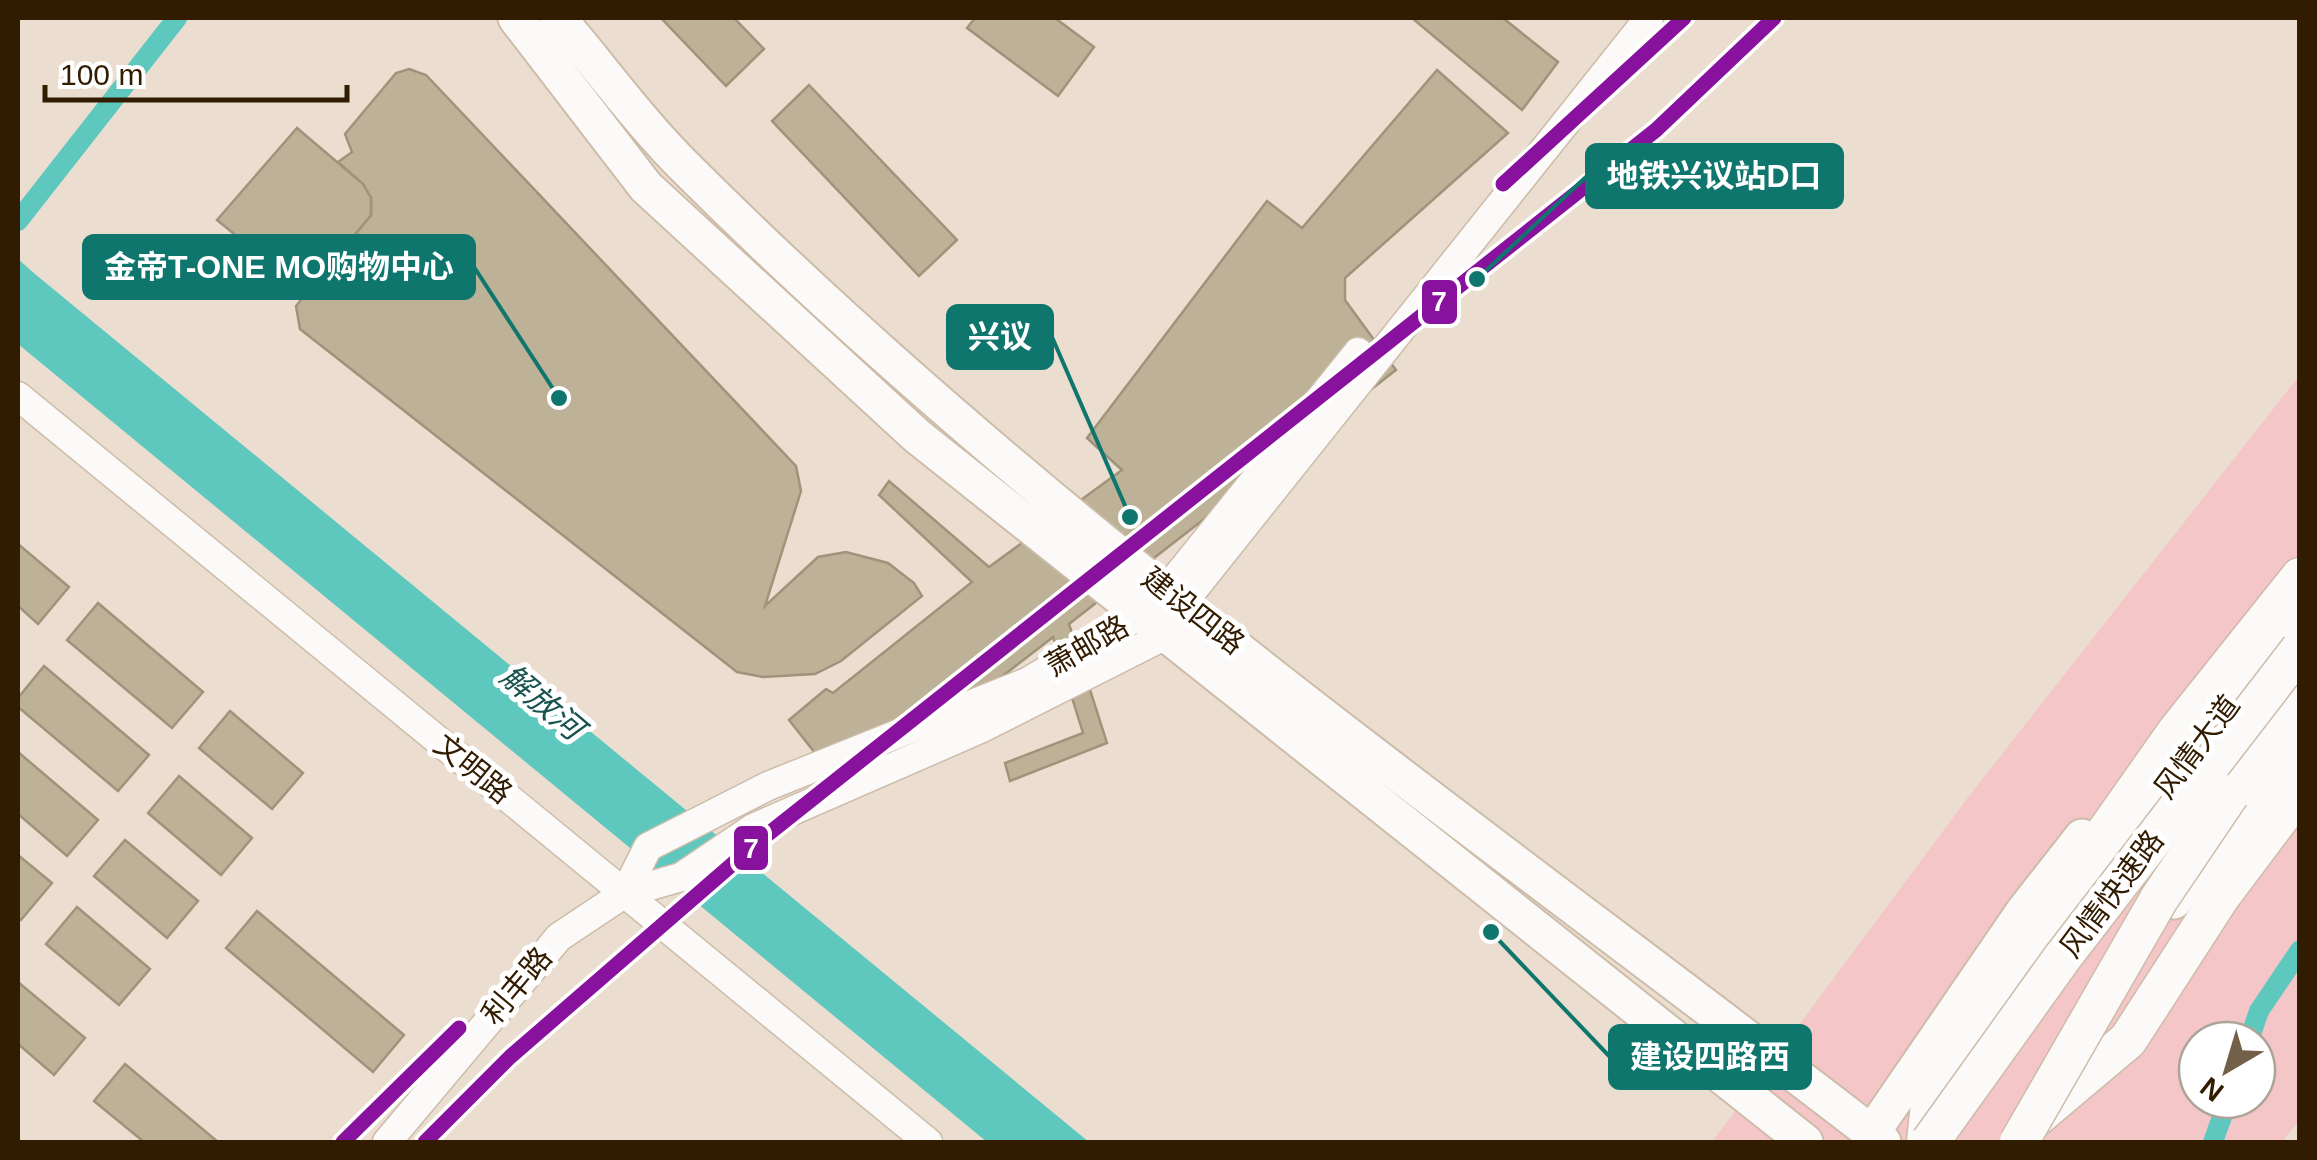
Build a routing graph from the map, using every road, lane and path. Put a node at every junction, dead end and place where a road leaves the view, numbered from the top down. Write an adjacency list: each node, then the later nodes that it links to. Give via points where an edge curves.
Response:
1 (516, 18): 9 (main road, 建设四路, via 646,187 917,436)
2 (558, 18): 8 (main road, 建设四路, via 686,168 922,388)
3 (1629, 18): 8 (street)
4 (1649, 18): 8 (street)
5 (18, 396): 14 (street, 文明路)
6 (2300, 556): 15 (main road, via 2024,912)
7 (2295, 594): 19 (highway, via 2178,732 1972,1022 1932,1094); 20 (main road, 风情大道, via 1992,1029)
8 (1174, 597): 9 (street); 15 (main road, 建设四路)
9 (1153, 625): 14 (street, via 980,729 753,828 681,877); 14 (street, 萧邮路, via 768,786 648,848); 18 (main road, 建设四路)
10 (2300, 650): 19 (highway, 风情快速路, bridge)
11 (2300, 705): 21 (highway, 风情快速路, bridge, via 2159,899)
12 (2300, 743): 21 (main road, via 2060,1034)
13 (2300, 791): 21 (highway, via 2221,896 2128,1040)
14 (624, 893): 16 (street, 利丰路, via 558,937); 17 (street, 文明路)
15 (1877, 1138)
16 (387, 1142)
17 (928, 1142)
18 (1805, 1142)
19 (1928, 1142)
20 (1946, 1142)
21 (2012, 1142)

